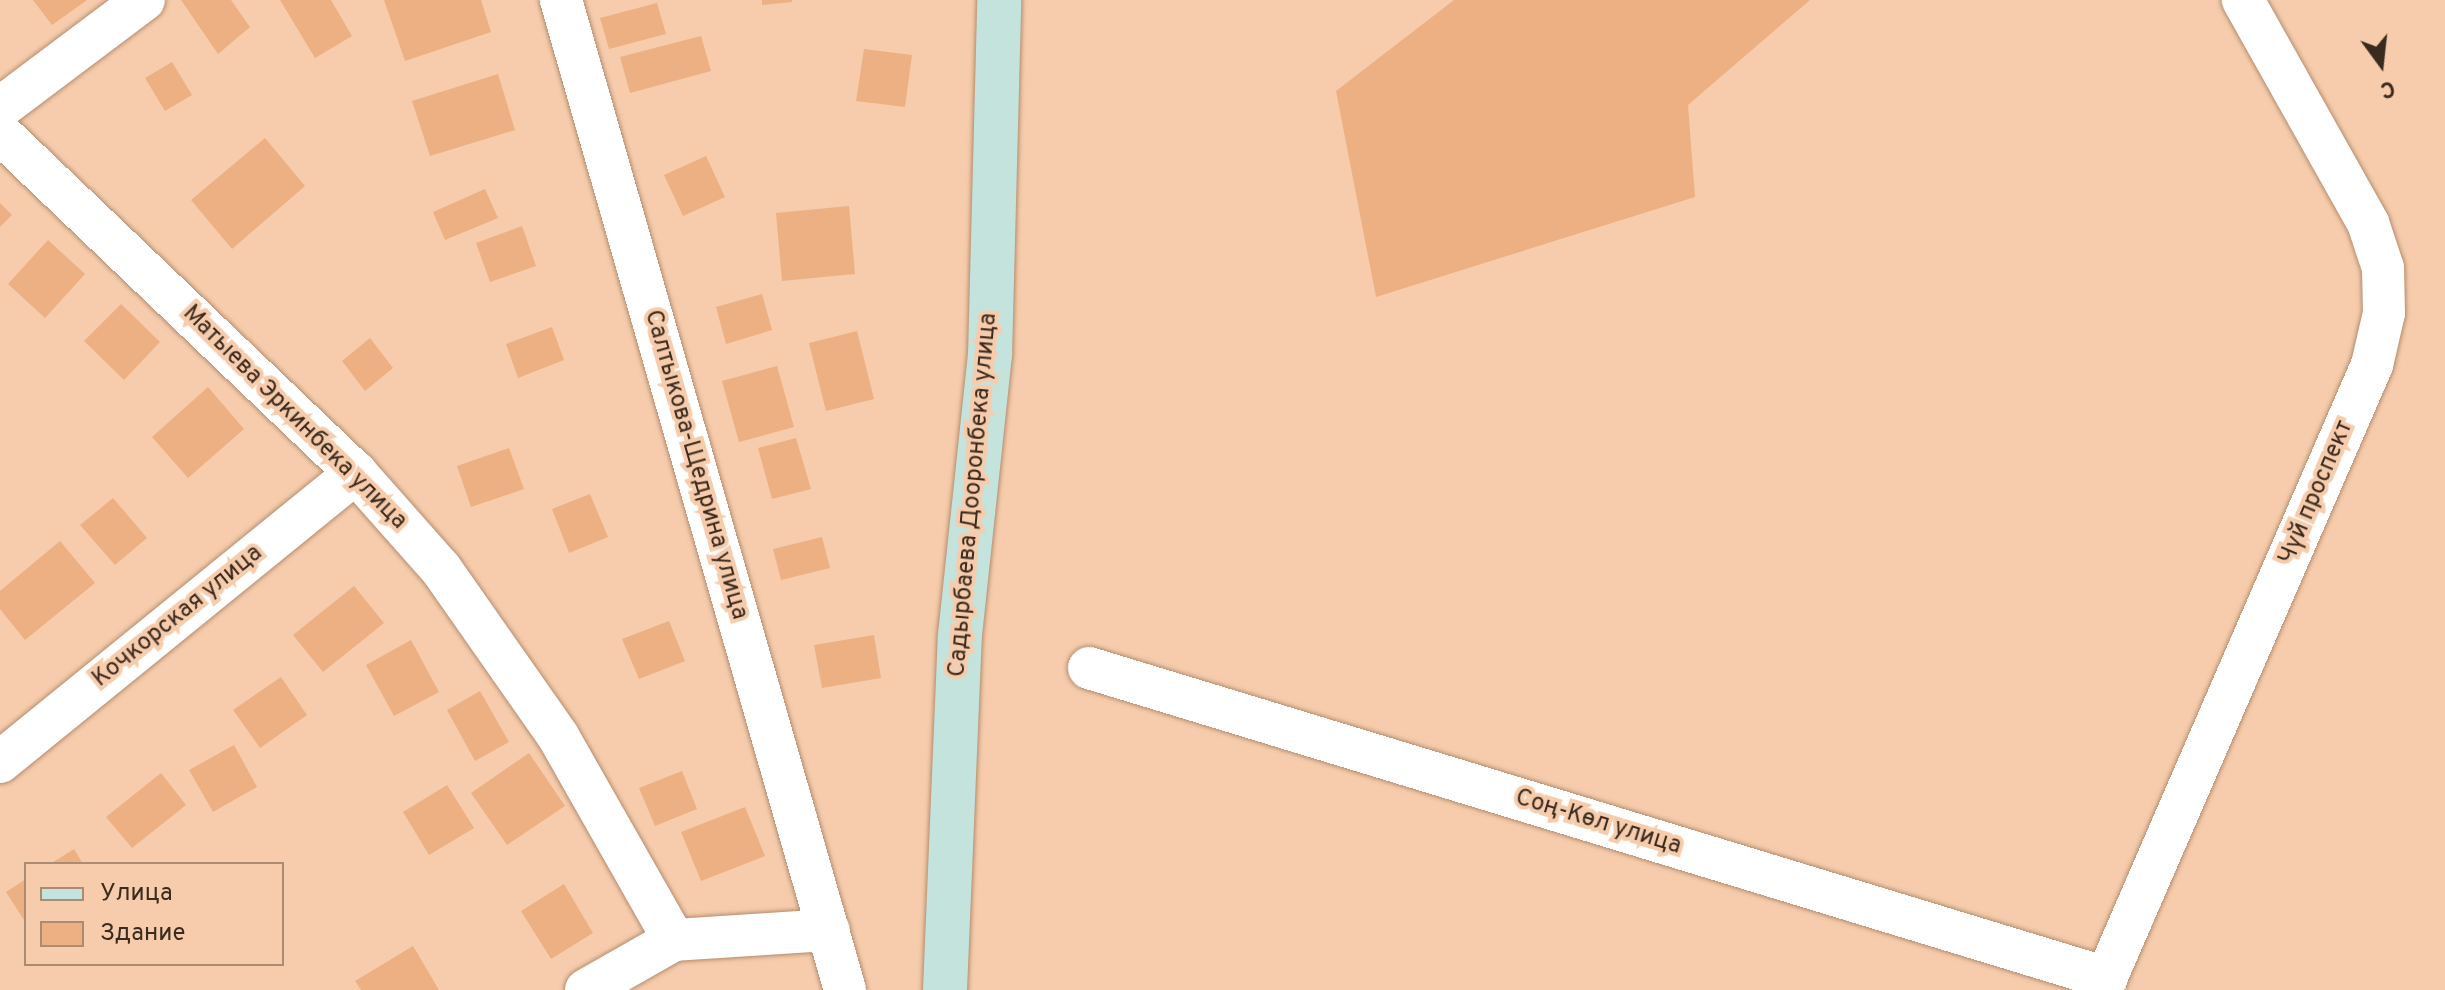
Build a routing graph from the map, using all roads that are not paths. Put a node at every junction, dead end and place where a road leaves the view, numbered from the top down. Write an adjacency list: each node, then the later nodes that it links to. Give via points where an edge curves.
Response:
1 (144, 0): 5 (street)
2 (561, 0): 10 (street, Салтыкова-Щедрина улица)
3 (999, 0): 15 (main road, Садырбаева Дооронбека улица, via 990,355 960,635)
4 (2243, 0): 12 (street, Чүй проспект, via 2368,223 2383,268 2384,313 2372,365)
5 (0, 108)
6 (0, 133): 7 (street, Матыева Эркинбека улица)
7 (356, 473): 9 (street, Кочкорская улица); 11 (street, Матыева Эркинбека улица, via 441,569 558,736)
8 (1089, 668): 12 (street, Соң-Көл улица)
9 (0, 762)
10 (829, 930): 11 (street); 14 (street, Салтыкова-Щедрина улица)
11 (674, 940): 13 (street)
12 (2104, 984)
13 (586, 990)
14 (845, 990)
15 (945, 990)

